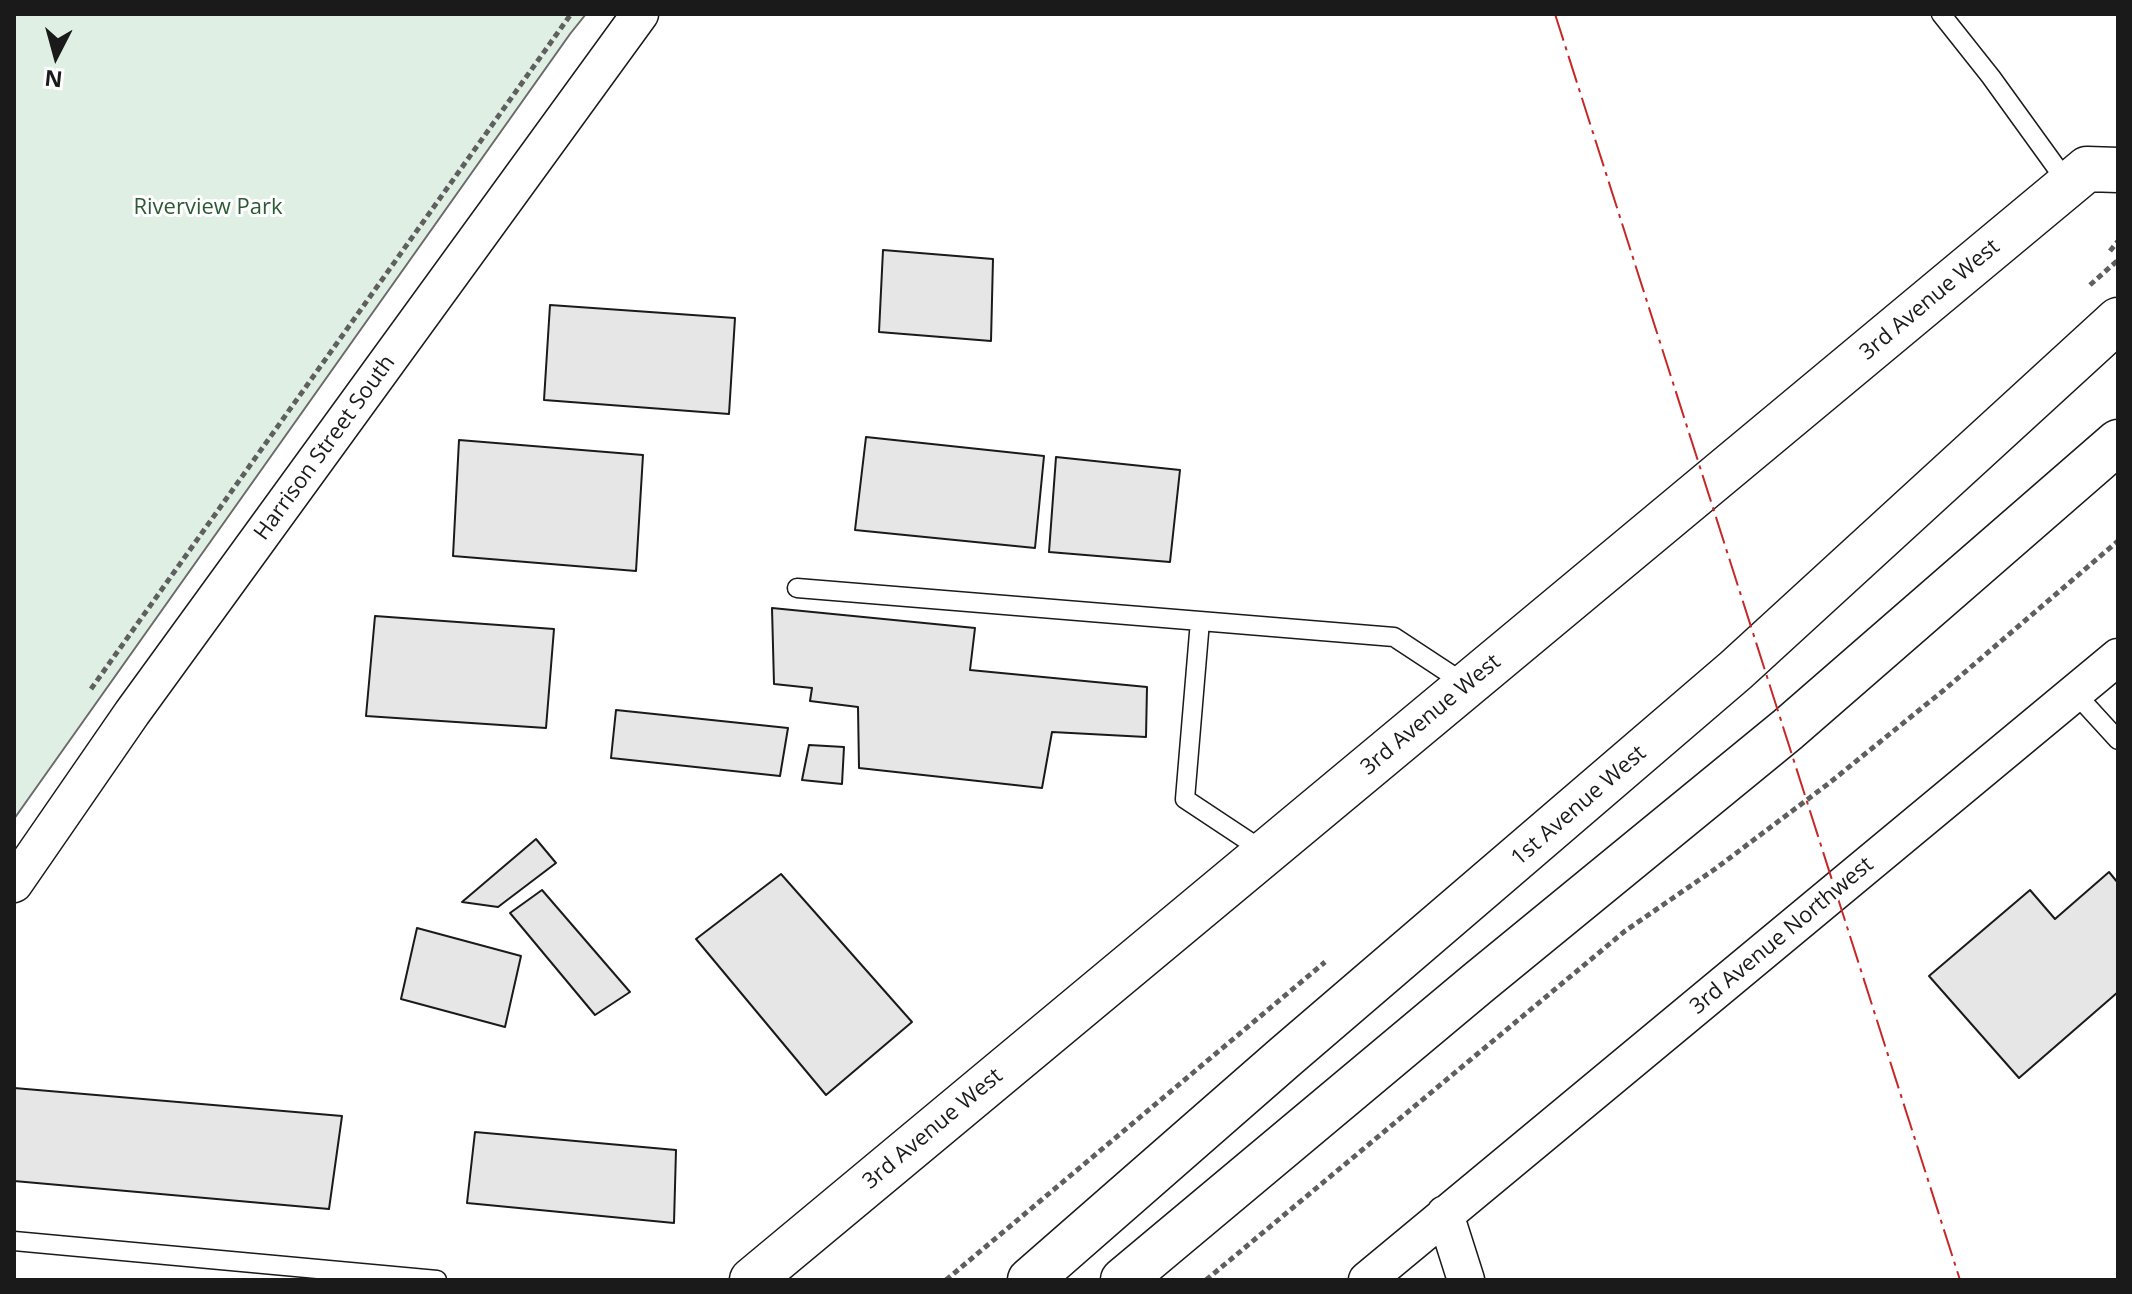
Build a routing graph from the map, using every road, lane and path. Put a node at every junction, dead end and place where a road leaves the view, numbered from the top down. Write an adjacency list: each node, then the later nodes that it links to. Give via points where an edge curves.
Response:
1 (571, 14): 17 (path)
2 (640, 14): 21 (street, Harrison Street South, via 132,713)
3 (1941, 14): 5 (lane)
4 (2118, 170): 5 (main road, 3rd Avenue West, via 2087,169)
5 (2069, 185): 16 (main road, 3rd Avenue West)
6 (2118, 241): 7 (path)
7 (2110, 251)
8 (2118, 260): 9 (path)
9 (2084, 291)
10 (2118, 320): 28 (main road, 1st Avenue West, via 1736,670)
11 (2118, 442): 29 (main road, via 1787,730)
12 (2118, 541): 30 (path, via 1828,784 1625,931)
13 (797, 588): 14 (lane)
14 (1200, 621): 16 (lane, via 1394,637); 20 (lane, via 1185,799)
15 (2118, 657): 18 (street, 3rd Avenue Northwest)
16 (1467, 685): 20 (main road, 3rd Avenue West)
17 (91, 689)
18 (2075, 693): 19 (lane); 23 (street, 3rd Avenue Northwest)
19 (2118, 740)
20 (1267, 852): 26 (main road, 3rd Avenue West)
21 (14, 884)
22 (1327, 961): 27 (path)
23 (1445, 1214): 31 (street, 3rd Avenue Northwest); 32 (street)
24 (14, 1241): 25 (lane)
25 (437, 1280)
26 (752, 1280)
27 (946, 1280)
28 (1030, 1280)
29 (1123, 1280)
30 (1206, 1280)
31 (1367, 1280)
32 (1466, 1280)

